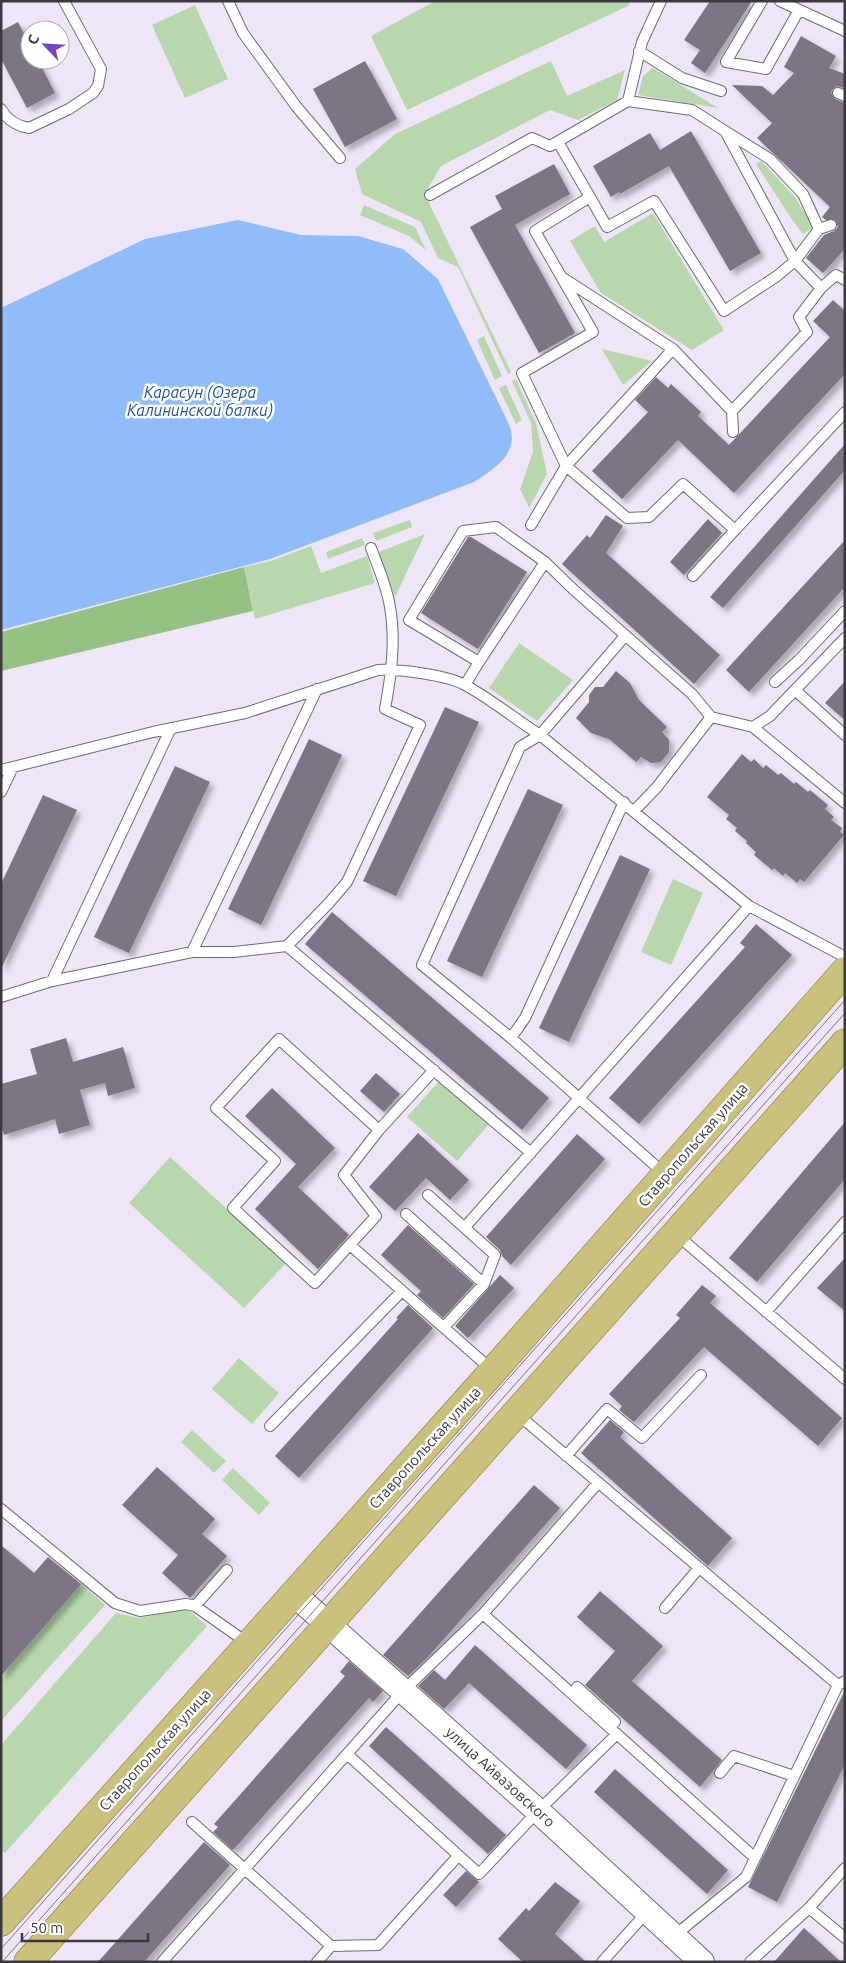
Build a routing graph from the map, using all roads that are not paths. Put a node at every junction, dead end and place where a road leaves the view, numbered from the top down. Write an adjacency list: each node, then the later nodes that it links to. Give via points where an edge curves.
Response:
1 (228, 1): 14 (lane, via 243,33 296,106)
2 (661, 1): 8 (lane)
3 (762, 1): 6 (lane, via 726,62 766,69)
4 (780, 1): 6 (lane)
5 (69, 3): 11 (lane, via 101,69 98,86 93,93 69,108 29,128 13,122)
6 (799, 10): 7 (lane)
7 (845, 31)
8 (639, 51): 9 (lane, via 682,78); 10 (lane)
9 (721, 91)
10 (628, 101): 12 (lane, via 692,110); 13 (lane)
11 (1, 109)
12 (725, 132): 18 (lane, via 770,159 803,194); 19 (lane)
13 (558, 142): 15 (lane, via 550,146 532,138); 16 (lane)
14 (340, 158)
15 (430, 196)
16 (590, 197): 19 (lane, via 607,227 654,200 724,312); 20 (lane, via 535,231)
17 (831, 225): 18 (lane)
18 (819, 229): 19 (lane)
19 (795, 261): 22 (lane)
20 (562, 278): 23 (lane); 27 (lane, via 593,332 522,373)
21 (845, 280): 22 (lane, via 836,275)
22 (821, 288): 24 (lane, via 799,317 807,332)
23 (673, 349): 24 (lane); 27 (lane)
24 (732, 411): 26 (lane)
25 (845, 412): 29 (lane)
26 (733, 432)
27 (566, 466): 28 (lane); 29 (lane, via 627,518 649,517 683,484)
28 (531, 525)
29 (735, 530): 32 (lane)
30 (371, 548): 39 (lane, via 390,605)
31 (545, 562): 35 (lane); 38 (lane); 38 (lane, via 496,527 463,531 409,620)
32 (693, 576)
33 (845, 611): 34 (lane)
34 (825, 632): 36 (lane); 37 (lane)
35 (626, 636): 45 (lane, via 692,694); 48 (lane)
36 (841, 641): 40 (lane)
37 (799, 660): 40 (lane); 41 (lane)
38 (479, 662): 42 (lane)
39 (392, 670): 42 (lane); 43 (lane, via 378,670); 59 (lane, via 385,708 420,725 347,882)
40 (812, 672): 44 (lane)
41 (776, 682)
42 (465, 685): 48 (lane)
43 (317, 689): 47 (lane, via 245,713); 60 (lane)
44 (795, 690): 46 (lane, via 770,716); 49 (lane)
45 (710, 717): 46 (lane); 52 (lane)
46 (753, 727): 56 (lane)
47 (171, 728): 50 (lane); 63 (lane)
48 (540, 735): 55 (lane); 65 (lane, via 525,743 515,756 422,964)
49 (845, 735)
50 (13, 767): 51 (lane); 53 (lane)
51 (1, 770)
52 (657, 787): 54 (lane); 57 (lane)
53 (1, 792)
54 (666, 794)
55 (624, 802): 57 (lane); 65 (lane, via 525,1018)
56 (845, 803)
57 (634, 811): 58 (lane)
58 (749, 906): 61 (lane); 68 (lane)
59 (287, 946): 60 (lane, via 234,952); 67 (lane)
60 (192, 952): 63 (lane)
61 (845, 957)
62 (845, 971): 71 (main road, Ставропольская улица)
63 (52, 981): 64 (lane)
64 (1, 997)
65 (512, 1038): 68 (lane)
66 (844, 1046): 76 (main road)
67 (434, 1070): 69 (lane); 70 (lane)
68 (579, 1097): 70 (lane); 71 (lane)
69 (379, 1130): 77 (lane, via 344,1175 376,1216); 77 (lane, via 279,1039 216,1108 275,1161 233,1208 315,1283)
70 (531, 1153): 75 (lane)
71 (666, 1176): 82 (main road, Ставропольская улица)
72 (428, 1195): 75 (lane)
73 (406, 1214): 78 (lane)
74 (845, 1222): 80 (lane)
75 (465, 1227): 78 (lane, via 495,1255)
76 (674, 1233): 80 (lane); 85 (main road)
77 (350, 1246): 79 (lane)
78 (484, 1284): 81 (lane)
79 (402, 1290): 81 (lane); 86 (lane)
80 (766, 1312): 84 (lane)
81 (444, 1327): 82 (lane)
82 (494, 1371): 92 (main road, Ставропольская улица)
83 (701, 1375): 87 (lane, via 642,1438 607,1409)
84 (845, 1379)
85 (515, 1413): 87 (lane); 96 (main road)
86 (270, 1426)
87 (566, 1456): 88 (lane)
88 (598, 1483): 90 (lane); 95 (lane)
89 (1, 1509): 93 (lane, via 112,1606 140,1611 186,1604)
90 (699, 1568): 94 (lane); 98 (lane)
91 (227, 1570): 93 (lane)
92 (295, 1595): 96 (street, улица Айвазовского); 97 (main road, Ставропольская улица)
93 (195, 1606): 97 (lane)
94 (665, 1608)
95 (484, 1614): 100 (lane); 101 (lane)
96 (328, 1624): 100 (street, улица Айвазовского); 118 (main road)
97 (250, 1644): 114 (main road, Ставропольская улица)
98 (842, 1683): 105 (lane)
99 (577, 1687): 103 (lane)
100 (404, 1691): 102 (lane); 106 (street, улица Айвазовского)
101 (617, 1734): 106 (lane); 109 (lane)
102 (348, 1754): 108 (lane); 111 (lane)
103 (653, 1758)
104 (720, 1773): 105 (lane, via 734,1756)
105 (794, 1776): 109 (lane)
106 (538, 1811): 108 (lane, via 479,1874); 113 (street, улица Айвазовского)
107 (192, 1822): 111 (lane)
108 (458, 1856): 117 (lane, via 378,1945)
109 (754, 1858): 115 (lane, via 746,1877)
110 (845, 1868): 112 (lane)
111 (245, 1869): 117 (lane); 119 (lane)
112 (809, 1908): 116 (lane); 123 (lane)
113 (647, 1912): 115 (street, улица Айвазовского); 121 (lane)
114 (1, 1922)
115 (674, 1936): 122 (street, улица Айвазовского)
116 (845, 1938)
117 (331, 1946): 120 (lane)
118 (28, 1962)
119 (162, 1962)
120 (317, 1962)
121 (602, 1962)
122 (702, 1962)
123 (750, 1962)

